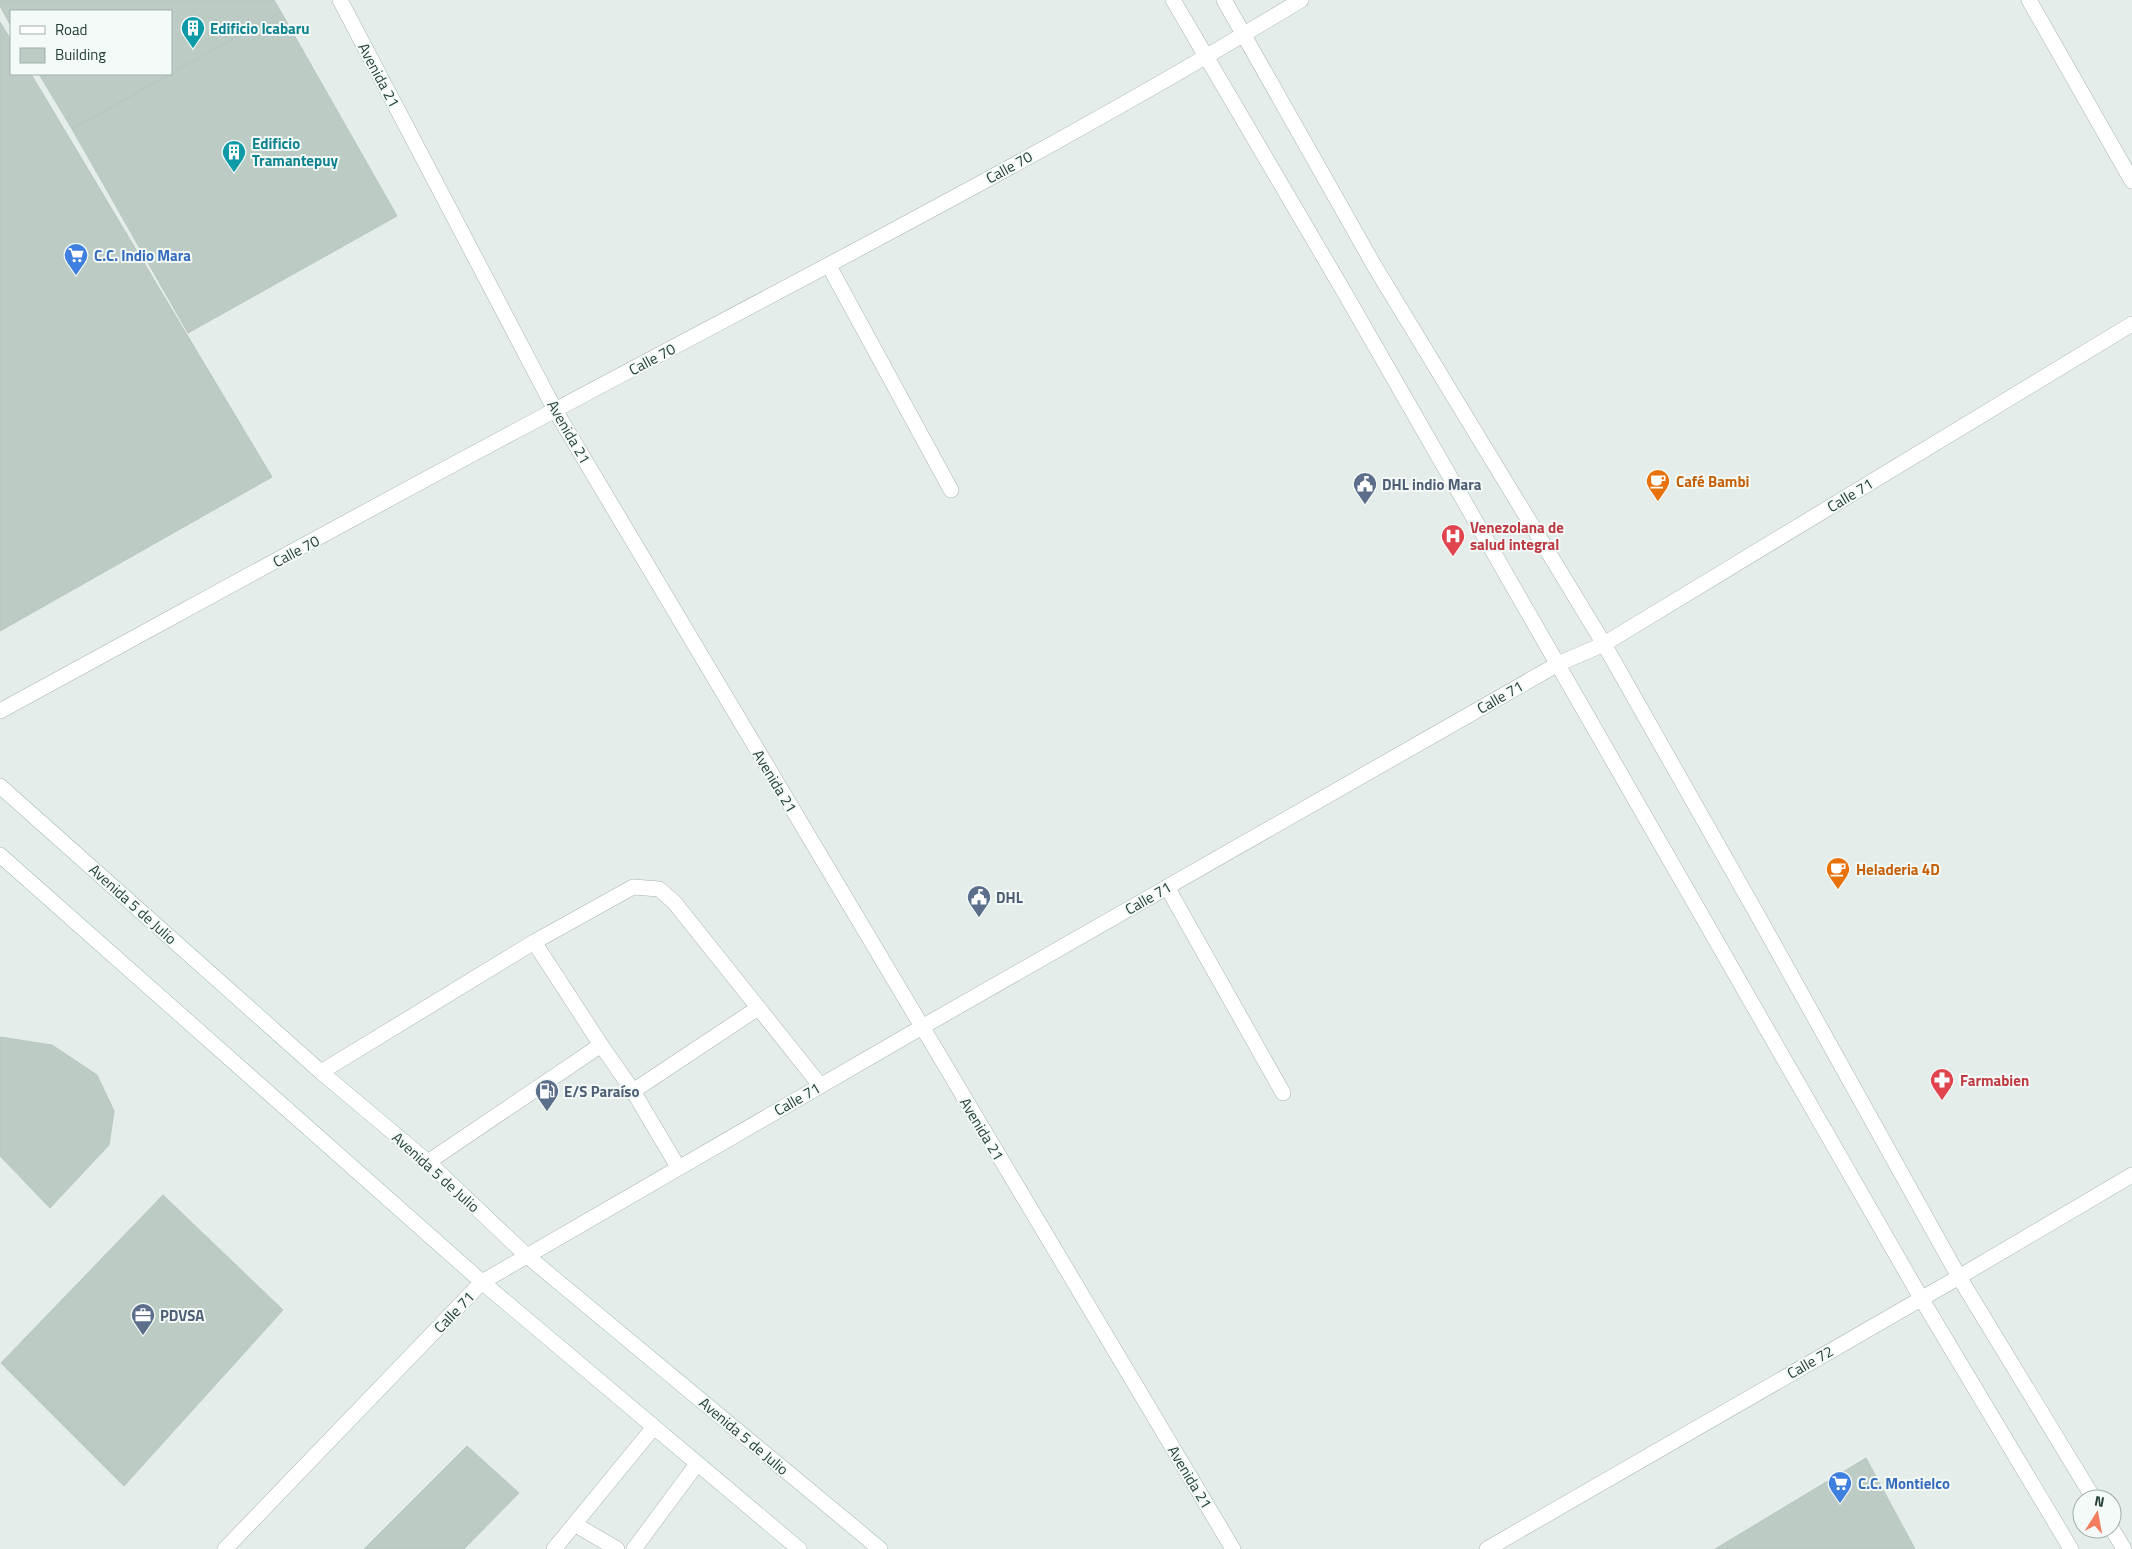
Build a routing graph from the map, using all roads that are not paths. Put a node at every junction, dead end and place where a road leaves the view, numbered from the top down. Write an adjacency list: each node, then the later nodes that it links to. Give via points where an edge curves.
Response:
1 (340, 0): 11 (street, Avenida 21)
2 (1173, 0): 7 (street)
3 (1224, 0): 6 (street)
4 (1300, 0): 6 (street, Calle 70)
5 (2029, 0): 8 (street)
6 (1244, 34): 7 (street, Calle 70); 13 (street, via 1375,267)
7 (1207, 57): 9 (street, Calle 70); 14 (street)
8 (2132, 181)
9 (829, 266): 11 (street, Calle 70); 12 (street)
10 (2132, 324): 13 (street, Calle 71)
11 (555, 410): 15 (street, Calle 70); 21 (street, Avenida 21)
12 (951, 490)
13 (1604, 644): 14 (street, Calle 71); 31 (street)
14 (1558, 664): 18 (street, Calle 71); 33 (street)
15 (0, 711)
16 (0, 786): 23 (street, Avenida 5 de Julio)
17 (0, 855): 32 (street)
18 (1168, 887): 21 (street, Calle 71); 26 (street)
19 (534, 942): 20 (street, via 633,887 659,889 674,902); 22 (street); 23 (street)
20 (758, 1008): 24 (street); 25 (street)
21 (922, 1027): 24 (street, Calle 71); 44 (street, Avenida 21)
22 (601, 1045): 25 (street); 27 (street)
23 (321, 1072): 27 (street, Avenida 5 de Julio)
24 (820, 1085): 28 (street, Calle 71)
25 (633, 1091): 28 (street)
26 (1283, 1092)
27 (428, 1162): 30 (street, Avenida 5 de Julio)
28 (678, 1167): 30 (street, Calle 71)
29 (2132, 1175): 31 (street, Calle 72)
30 (526, 1255): 32 (street, Calle 71); 43 (street, Avenida 5 de Julio)
31 (1959, 1277): 33 (street, Calle 72); 36 (street)
32 (482, 1282): 34 (street); 38 (street, Calle 71)
33 (1921, 1298): 45 (street, Calle 72); 46 (street)
34 (654, 1427): 35 (street); 37 (street)
35 (698, 1464): 41 (street); 42 (street)
36 (2088, 1489)
37 (576, 1524): 39 (street); 40 (street)
38 (225, 1549)
39 (554, 1549)
40 (617, 1549)
41 (634, 1549)
42 (799, 1549)
43 (880, 1549)
44 (1233, 1549)
45 (1487, 1549)
46 (2071, 1549)

